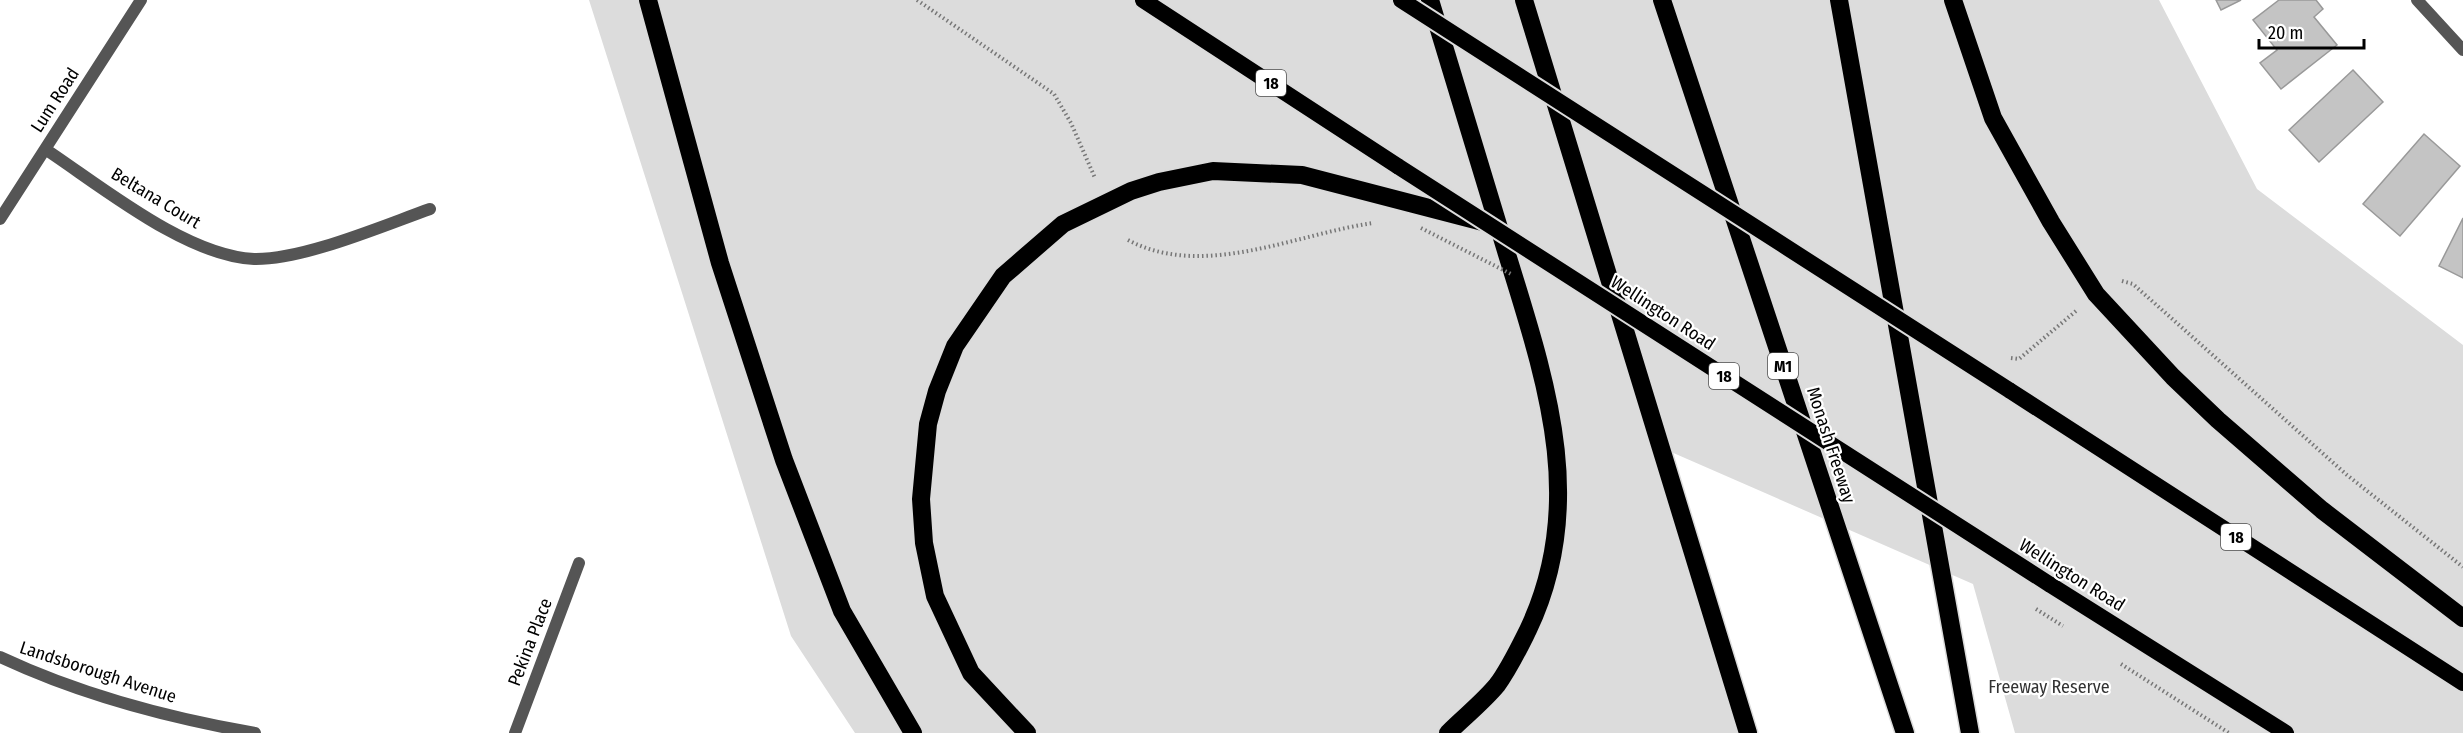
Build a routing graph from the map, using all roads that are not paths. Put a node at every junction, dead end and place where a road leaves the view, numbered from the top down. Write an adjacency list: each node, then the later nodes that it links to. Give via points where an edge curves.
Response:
1 (141, 0): 12 (street, Lum Road)
2 (648, 0): 22 (highway, via 720,263 784,460 842,611)
3 (1143, 0): 15 (highway, Wellington Road / 18, bridge)
4 (1401, 0): 19 (highway, 18, bridge)
5 (1430, 0): 24 (highway, via 1543,376 1560,492 1554,548 1537,610 1497,685)
6 (1524, 0): 25 (highway)
7 (1662, 0): 26 (highway, Monash Freeway / M1)
8 (1839, 0): 27 (highway)
9 (1953, 0): 17 (highway, via 1993,118 2097,294 2218,420 2322,510)
10 (2416, 0): 11 (street)
11 (2463, 50)
12 (45, 149): 13 (street, Beltana Court, via 172,234 230,256 255,259 293,254); 14 (street, Lum Road)
13 (430, 209)
14 (0, 219)
15 (1486, 223): 23 (highway, via 1302,175 1213,171 1131,191 1063,224 1003,276 955,346 928,424 921,499 924,543 935,596 971,673); 28 (highway, Wellington Road / 18, bridge)
16 (579, 563): 21 (street, Pekina Place)
17 (2463, 618)
18 (0, 657): 20 (street, Landsborough Avenue, via 145,710)
19 (2463, 683)
20 (255, 733)
21 (515, 733)
22 (913, 733)
23 (1027, 733)
24 (1448, 733)
25 (1748, 733)
26 (1905, 733)
27 (1970, 733)
28 (2286, 733)

